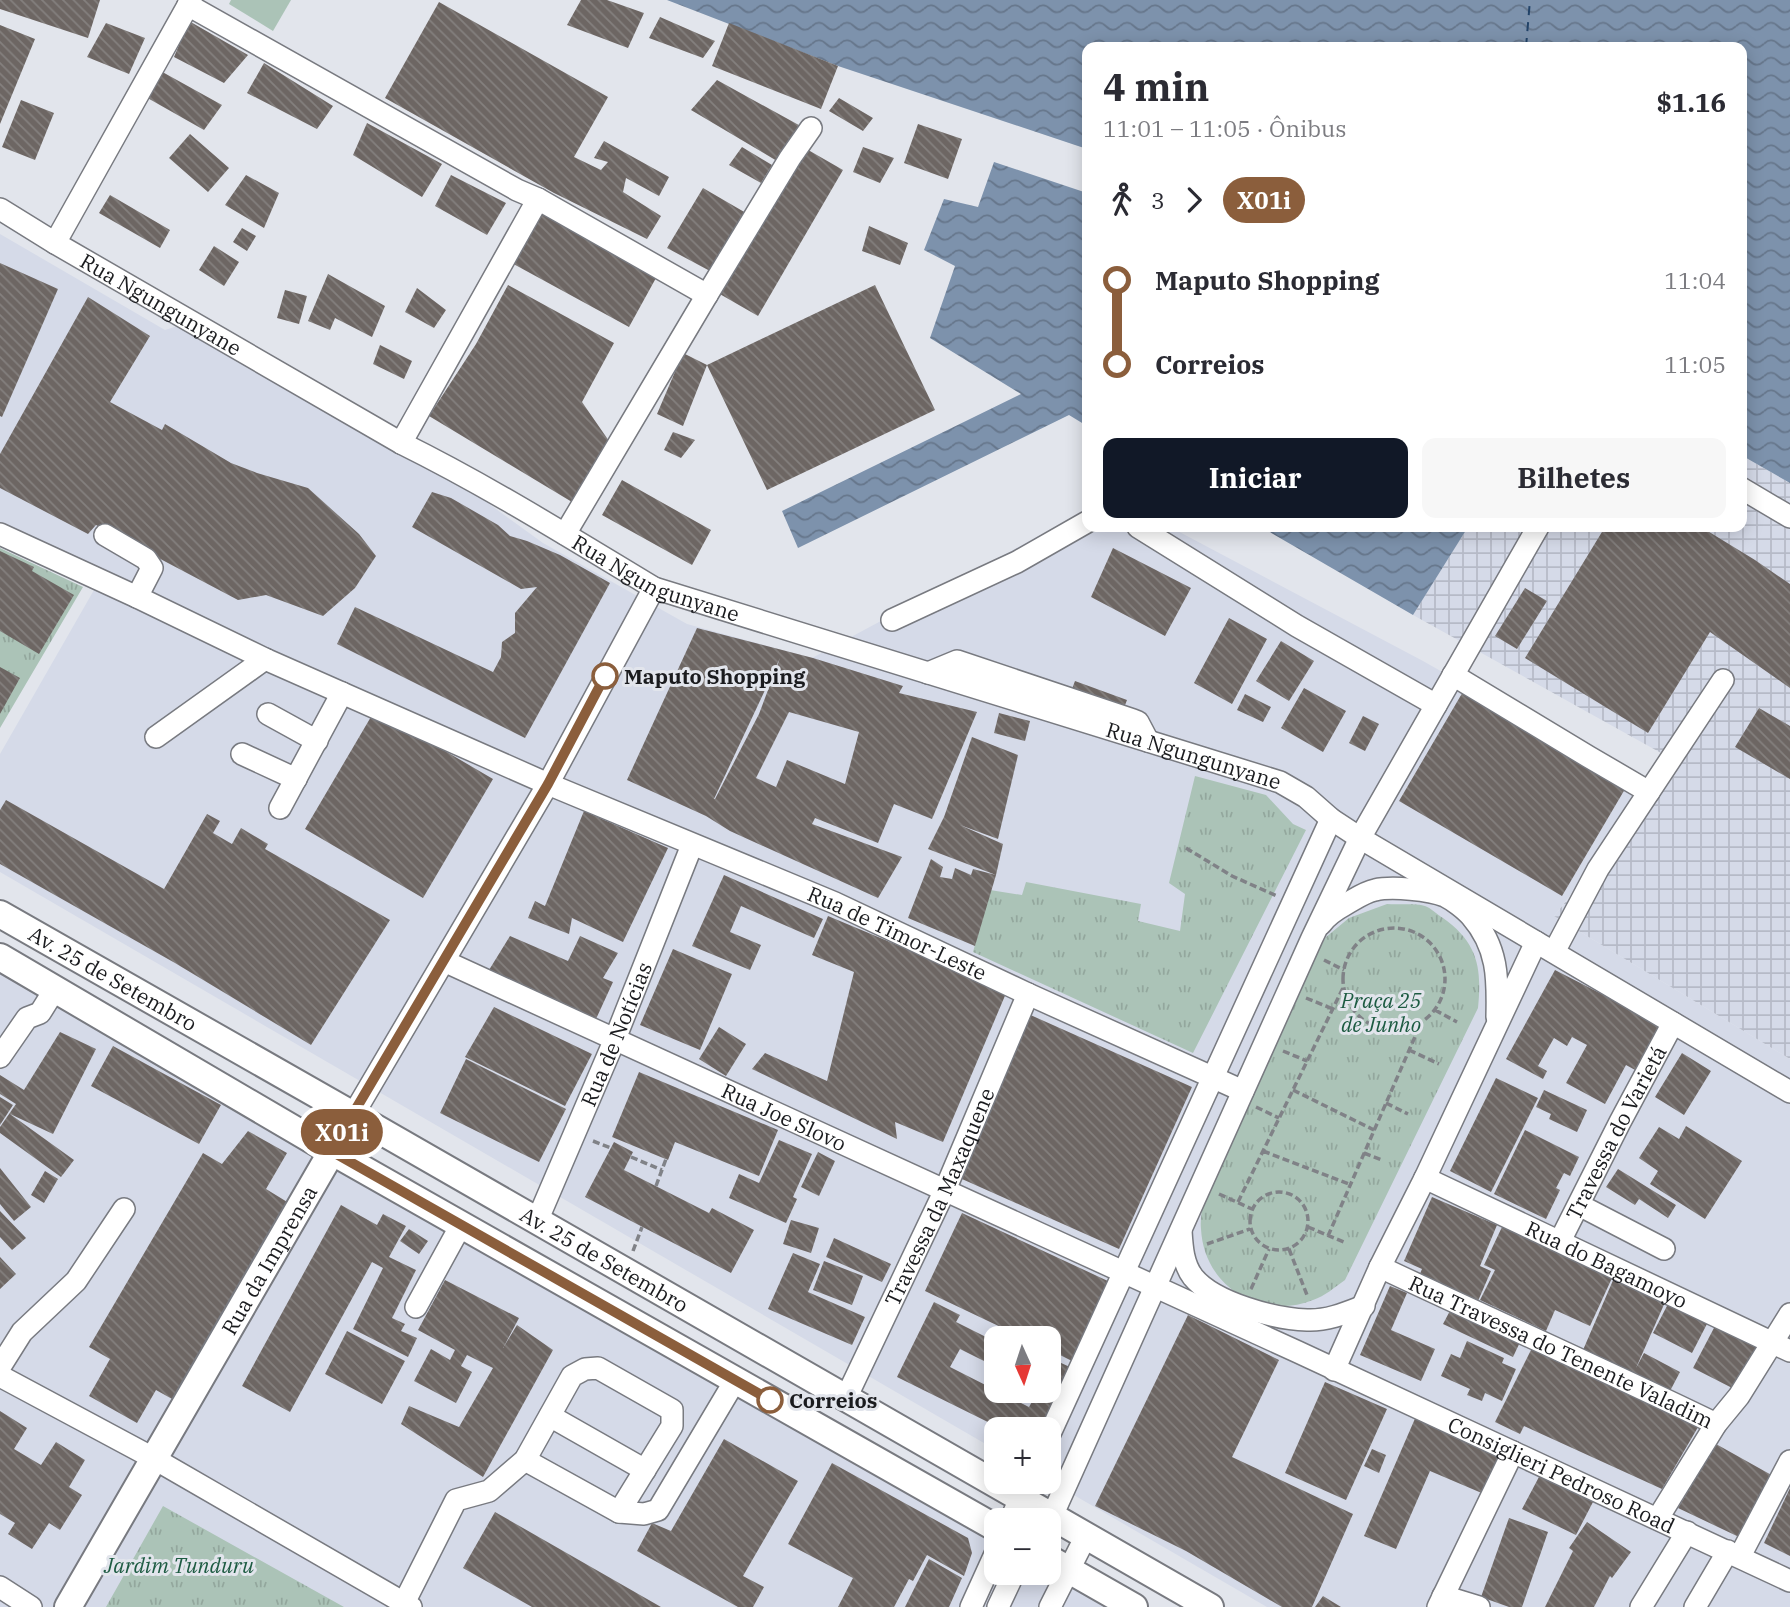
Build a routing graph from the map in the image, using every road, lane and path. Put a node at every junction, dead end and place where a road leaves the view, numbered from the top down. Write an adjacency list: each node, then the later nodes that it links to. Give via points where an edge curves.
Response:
1 (189, 3): 3 (street); 5 (street)
2 (811, 128): 6 (street)
3 (538, 199): 6 (street); 7 (street)
4 (0, 209): 5 (street, Rua Ngungunyane)
5 (55, 243): 7 (street, Rua Ngungunyane)
6 (707, 295): 14 (street)
7 (401, 443): 14 (street, Rua Ngungunyane)
8 (1747, 492): 9 (street)
9 (1790, 517)
10 (1082, 525): 18 (street, via 1017,562)
11 (1146, 532): 23 (street)
12 (1535, 532): 20 (street)
13 (0, 534): 17 (street, Rua de Timor-Leste)
14 (565, 534): 16 (street, Rua Ngungunyane)
15 (105, 535): 17 (street, via 146,559 152,568)
16 (654, 588): 29 (street, Rua da Imprensa); 32 (street, Rua Ngungunyane, via 1280,782)
17 (136, 597): 19 (street, Rua de Timor-Leste)
18 (892, 620)
19 (265, 659): 22 (street, Rua de Timor-Leste); 25 (street)
20 (1453, 675): 23 (street); 30 (street)
21 (1723, 680): 30 (street)
22 (342, 693): 26 (street); 29 (street, Rua de Timor-Leste)
23 (1436, 705): 33 (street)
24 (268, 714): 26 (street)
25 (156, 737)
26 (317, 741): 28 (street)
27 (242, 754): 28 (street)
28 (296, 779): 31 (street)
29 (548, 784): 34 (street, Rua de Timor-Leste); 41 (street, Rua da Imprensa)
30 (1649, 792): 38 (street)
31 (280, 808)
32 (1331, 819): 33 (street, Rua Ngungunyane); 36 (street)
33 (1360, 838): 38 (street); 39 (street)
34 (692, 845): 46 (street, Rua de Timor-Leste, via 835,903); 53 (street, Rua de Notícias)
35 (1186, 848): 36 (path, via 1232,876)
36 (1293, 903): 59 (street)
37 (0, 914): 65 (main road, Av. 25 de Setembro)
38 (1545, 947): 51 (street); 52 (street)
39 (1315, 948): 42 (path); 45 (street); 52 (street, via 1325,918 1376,890 1406,888 1445,897 1470,914 1495,961)
40 (0, 957): 44 (main road, Av. 25 de Setembro)
41 (444, 961): 53 (street, Rua Joe Slovo); 65 (street, Rua da Imprensa)
42 (1344, 970): 43 (path); 48 (path, via 1349,955 1373,933 1405,929 1420,935 1443,961 1446,978)
43 (1344, 986): 47 (path); 49 (path, via 1358,1015 1371,1024 1388,1030)
44 (55, 989): 56 (street, via 40,1013 26,1018); 68 (main road, Av. 25 de Setembro)
45 (1289, 990): 47 (path); 62 (street)
46 (1028, 994): 59 (street, Rua de Timor-Leste); 78 (street, Travessa da Maxaquene)
47 (1333, 1009): 57 (path)
48 (1435, 1010): 49 (path); 50 (path)
49 (1422, 1022): 55 (path)
50 (1457, 1022)
51 (1673, 1023): 61 (street); 81 (street, Travessa do Varietá)
52 (1496, 1026): 75 (street)
53 (615, 1039): 78 (street, Rua Joe Slovo); 84 (street, Rua de Notícias)
54 (1277, 1048): 57 (path)
55 (1409, 1050): 58 (path); 63 (path)
56 (0, 1057)
57 (1307, 1061): 60 (path)
58 (1439, 1064)
59 (1213, 1078): 62 (street, Rua de Timor-Leste); 97 (street)
60 (1293, 1090): 66 (path); 67 (path)
61 (1790, 1092)
62 (1246, 1098): 66 (path); 87 (street)
63 (1386, 1104): 64 (path); 67 (path)
64 (1408, 1114)
65 (353, 1115): 68 (main road, Rua da Imprensa); 84 (main road, Av. 25 de Setembro)
66 (1279, 1118): 69 (path)
67 (1374, 1130): 70 (path)
68 (331, 1151): 85 (main road, Av. 25 de Setembro); 114 (main road, Rua da Imprensa)
69 (1263, 1151): 76 (path); 80 (path)
70 (1364, 1153): 73 (path); 76 (path)
71 (631, 1157): 74 (path)
72 (666, 1159): 74 (path)
73 (1382, 1160)
74 (662, 1170): 77 (path)
75 (1424, 1178): 90 (street, Rua do Bagamoyo); 96 (street)
76 (1350, 1185): 89 (path)
77 (656, 1186)
78 (945, 1191): 97 (street, Rua Joe Slovo); 109 (street, Travessa da Maxaquene)
79 (1213, 1191): 80 (path)
80 (1238, 1202): 83 (path)
81 (1579, 1205): 90 (street, Travessa do Varietá); 95 (street)
82 (124, 1209): 105 (street, via 76,1281 22,1332)
83 (1252, 1209): 86 (path, via 1263,1196 1290,1194 1305,1208); 88 (path)
84 (537, 1221): 109 (main road, Av. 25 de Setembro)
85 (461, 1225): 102 (street); 108 (main road, Av. 25 de Setembro)
86 (1308, 1227): 89 (path); 94 (path, via 1298,1244)
87 (1181, 1229): 98 (street); 101 (street, via 1182,1253 1193,1277 1238,1306 1307,1320 1337,1317)
88 (1250, 1229): 92 (path); 93 (path)
89 (1328, 1236): 91 (path)
90 (1560, 1241): 104 (street, Rua do Bagamoyo)
91 (1346, 1243)
92 (1207, 1244)
93 (1269, 1249): 94 (path); 99 (path)
94 (1289, 1249): 100 (path)
95 (1664, 1249)
96 (1380, 1267): 101 (street); 112 (street, Rua Travessa do Tenente Valadim)
97 (1124, 1273): 98 (street); 111 (street)
98 (1155, 1287): 106 (street); 119 (street)
99 (1250, 1292)
100 (1307, 1295)
101 (1364, 1306): 106 (street)
102 (415, 1307)
103 (1790, 1314): 104 (street)
104 (1781, 1347): 112 (street)
105 (0, 1367)
106 (1334, 1370): 113 (street, Consiglieri Pedroso Road)
107 (0, 1376): 114 (street)
108 (736, 1379): 120 (street, via 658,1510); 122 (main road, Av. 25 de Setembro)
109 (846, 1398): 118 (main road, Av. 25 de Setembro)
110 (550, 1416): 115 (street); 117 (street); 117 (street, via 572,1377 586,1368 598,1368 672,1410 672,1426)
111 (1058, 1417)
112 (1716, 1424): 121 (street, Rua Travessa do Tenente Valadim)
113 (1513, 1452): 121 (street, Consiglieri Pedroso Road); 135 (street)
114 (153, 1458): 136 (street); 138 (main road, Rua da Imprensa)
115 (526, 1460): 120 (street); 136 (street, via 489,1491 456,1500)
116 (1790, 1461): 126 (street)
117 (645, 1469): 120 (street)
118 (1029, 1508)
119 (1036, 1508)
120 (619, 1512)
121 (1658, 1518): 124 (street, Consiglieri Pedroso Road)
122 (984, 1521)
123 (1061, 1524): 125 (main road, Av. 25 de Setembro)
124 (1687, 1532): 126 (street, Consiglieri Pedroso Road); 146 (street)
125 (1086, 1536): 127 (street); 144 (main road, Av. 25 de Setembro)
126 (1734, 1553): 130 (street, Consiglieri Pedroso Road); 147 (street)
127 (1061, 1561)
128 (1061, 1566): 143 (main road)
129 (984, 1578): 139 (street)
130 (1790, 1581)
131 (1008, 1585): 140 (street)
132 (1021, 1585): 141 (street)
133 (1054, 1585): 142 (street)
134 (0, 1587): 137 (street)
135 (1440, 1602): 145 (street)
136 (407, 1605)
137 (31, 1607)
138 (68, 1607)
139 (971, 1607)
140 (998, 1607)
141 (1011, 1607)
142 (1050, 1607)
143 (1134, 1607)
144 (1210, 1607)
145 (1479, 1607)
146 (1641, 1607)
147 (1695, 1607)

